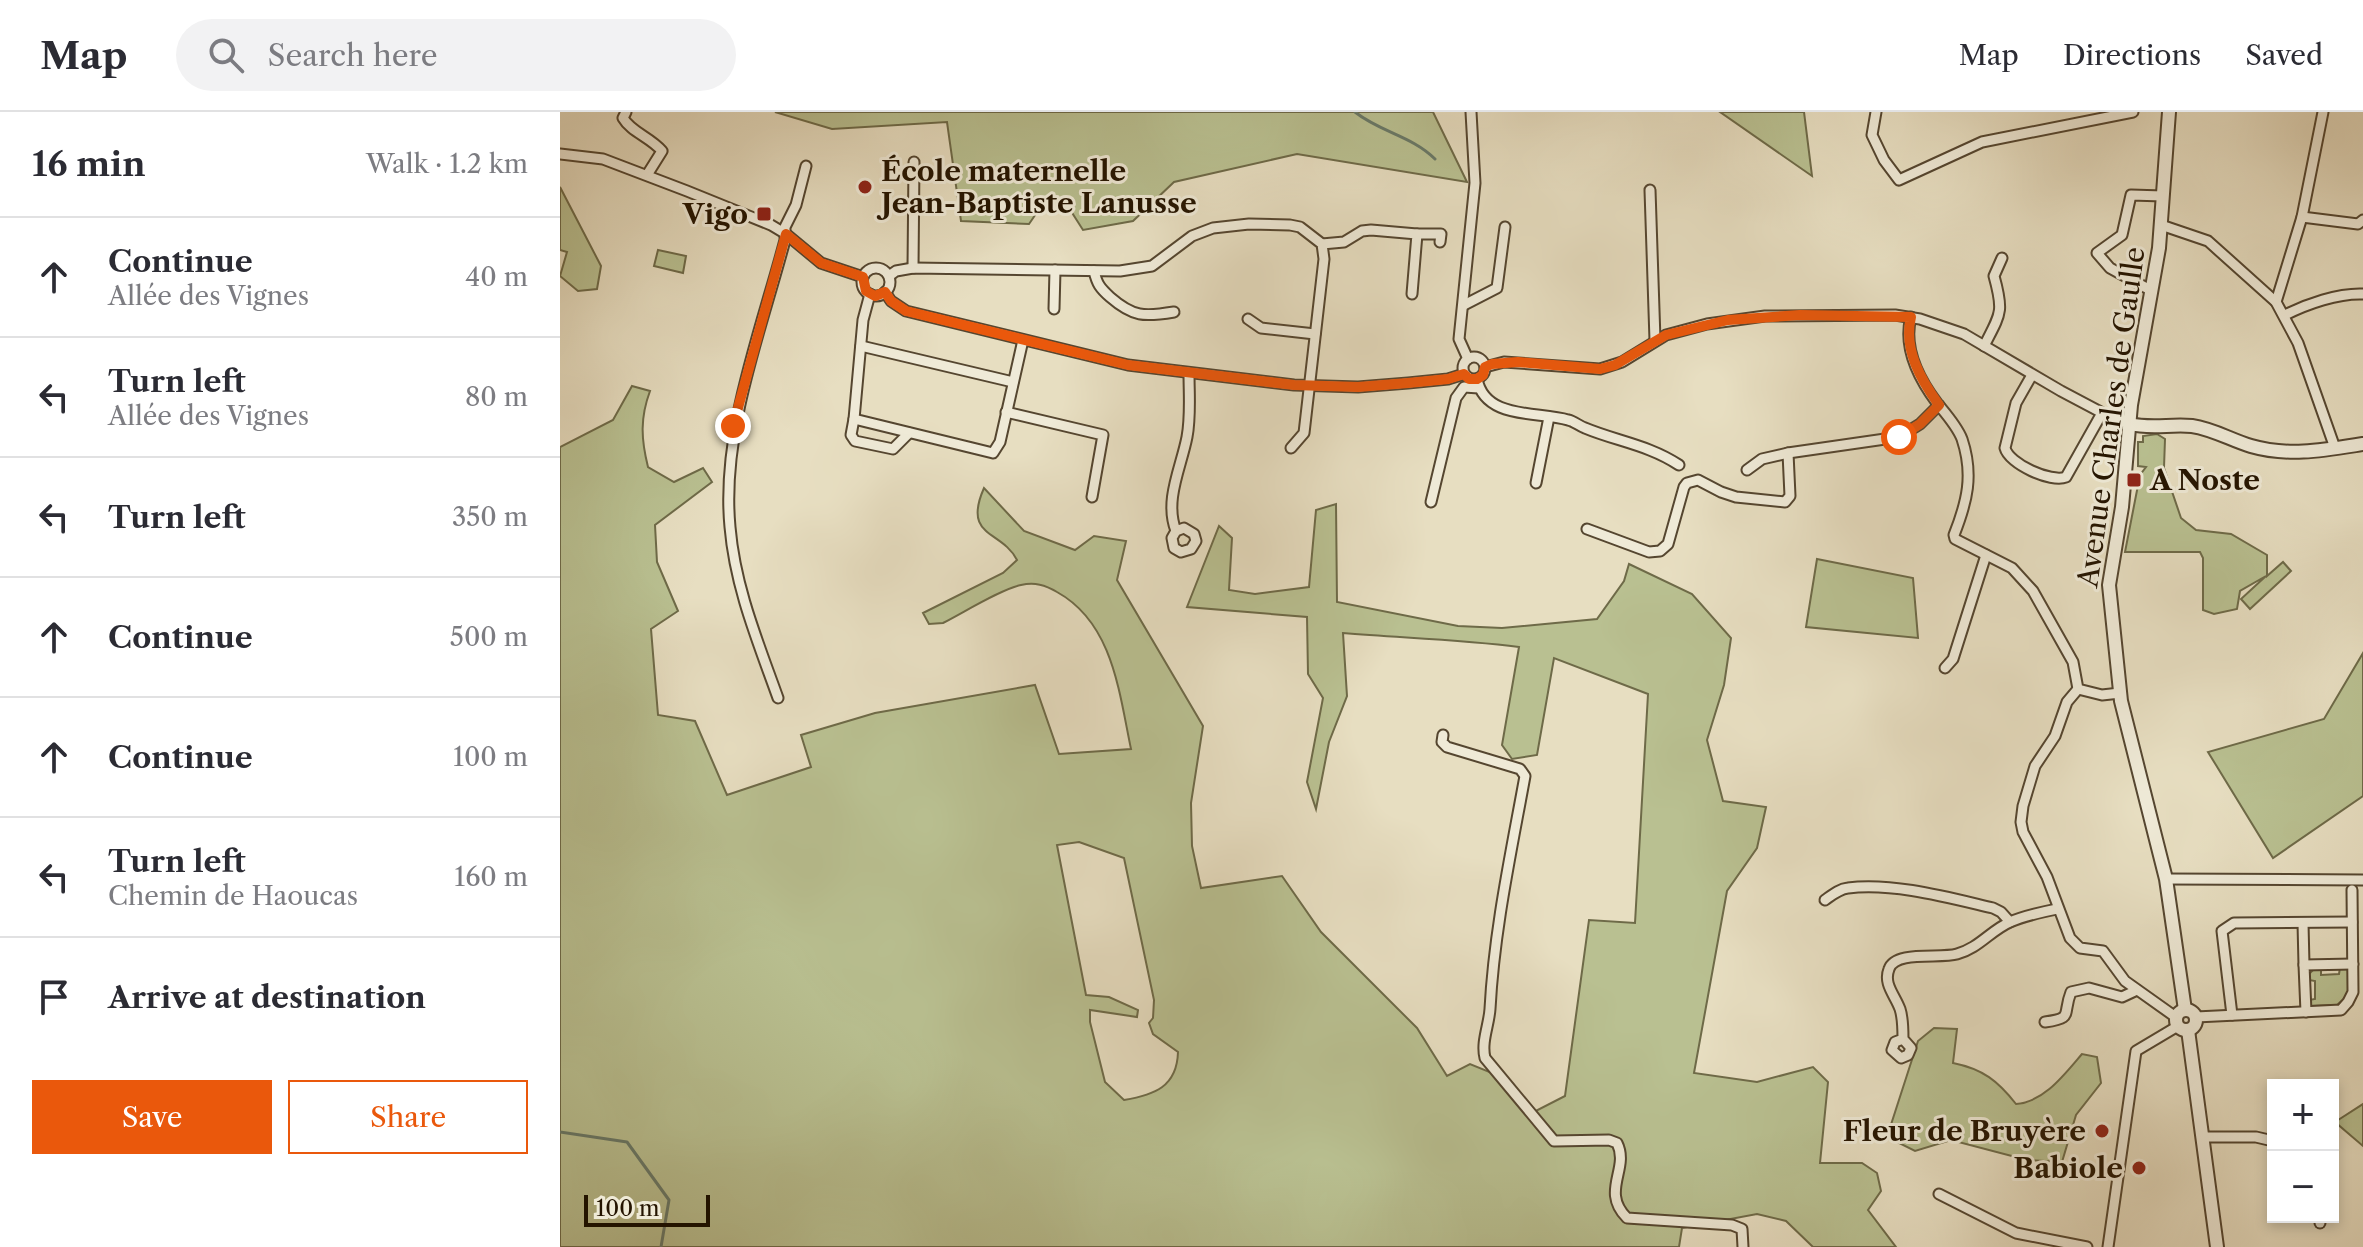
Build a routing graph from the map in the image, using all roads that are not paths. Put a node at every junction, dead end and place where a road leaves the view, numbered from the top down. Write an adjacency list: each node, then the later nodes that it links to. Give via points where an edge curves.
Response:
1 (626, 112): 10 (street, via 628,126 662,151)
2 (1471, 112): 33 (street, via 1475,183)
3 (1876, 112): 4 (street, via 1872,135 1899,180 1982,142)
4 (2133, 112)
5 (2169, 112): 12 (street, Avenue Charles de Gaulle)
6 (2323, 112): 13 (street)
7 (560, 154): 10 (street, via 603,159)
8 (914, 162): 22 (street)
9 (806, 166): 17 (street)
10 (647, 175): 17 (street)
11 (1650, 190): 41 (street)
12 (2163, 196): 15 (street, Avenue Charles de Gaulle); 27 (street, via 2131,195 2122,235 2097,253 2110,268)
13 (2302, 217): 14 (street, via 2358,224); 32 (street)
14 (2363, 220)
15 (2161, 225): 27 (street, Avenue Charles de Gaulle); 32 (street, via 2208,241)
16 (1505, 227): 33 (street, via 1497,288)
17 (786, 234): 26 (street, via 821,263); 74 (street, via 733,426 729,487 730,528 745,609)
18 (1417, 234): 19 (street, via 1441,234); 20 (street, via 1371,230 1344,242); 30 (street)
19 (1440, 242)
20 (1322, 244): 24 (street, via 1300,227 1237,225 1192,236 1152,266); 39 (street)
21 (2002, 258): 43 (street, via 1994,276 2000,314)
22 (913, 268): 23 (street); 25 (street)
23 (1055, 270): 24 (street); 34 (street)
24 (1094, 271): 35 (street, via 1097,286 1127,312)
25 (889, 276): 26 (street, via 874,268); 28 (street)
26 (863, 277): 29 (street)
27 (2152, 291): 57 (street, Avenue Charles de Gaulle)
28 (885, 292): 29 (street); 40 (street, via 906,311)
29 (870, 294): 42 (street)
30 (1412, 294)
31 (2363, 294): 36 (street)
32 (2276, 302): 36 (street)
33 (1464, 305): 44 (street, via 1459,339)
34 (1054, 309)
35 (1174, 312)
36 (2285, 315): 61 (street)
37 (1911, 317): 41 (street, via 1749,317 1677,330); 43 (street); 52 (street, via 1911,351 1925,387)
38 (1248, 319): 39 (street, via 1261,328)
39 (1315, 334): 51 (street)
40 (1023, 340): 46 (street, via 1128,365); 49 (street)
41 (1655, 340): 45 (street, via 1622,362 1600,369 1518,362)
42 (861, 346): 49 (street); 56 (street)
43 (1984, 346): 48 (street)
44 (1468, 359): 45 (street, via 1479,358); 47 (street)
45 (1485, 367): 50 (street)
46 (1189, 373): 51 (street); 69 (street, via 1187,435 1170,508)
47 (1464, 374): 50 (street); 51 (street, via 1408,383)
48 (2032, 375): 54 (street); 54 (street, via 2016,403 2005,448 2012,460 2053,479 2066,477)
49 (1013, 382): 53 (street)
50 (1478, 384): 55 (street, via 1492,403); 67 (street, via 1464,387 1456,398)
51 (1309, 386): 60 (street, via 1304,433)
52 (1939, 405): 62 (street, via 1899,437); 70 (street, via 1957,430 1965,456 1967,502 1955,539)
53 (1006, 412): 58 (street, via 993,453); 66 (street, via 1103,435)
54 (2102, 413): 57 (street)
55 (1549, 417): 63 (street, via 1633,442); 65 (street)
56 (854, 419): 58 (street); 58 (street, via 855,441 893,449)
57 (2130, 424): 61 (street, via 2205,429 2285,452); 73 (street, Avenue Charles de Gaulle, via 2109,585)
58 (909, 433)
59 (2363, 444): 61 (street)
60 (1291, 448)
61 (2335, 448)
62 (1788, 453): 64 (street, via 1762,459); 68 (street, via 1790,496 1785,502 1736,497 1693,481 1684,487 1668,544 1660,551 1649,552)
63 (1679, 465)
64 (1747, 470)
65 (1536, 483)
66 (1092, 497)
67 (1431, 502)
68 (1587, 529)
69 (1176, 531)
70 (1986, 555): 71 (street, via 1953,659); 72 (street, via 2012,568 2033,591 2069,653)
71 (1945, 668)
72 (2078, 689): 73 (street); 80 (street, via 2035,766 2023,806 2023,832)
73 (2120, 693): 76 (street, Avenue Charles de Gaulle)
74 (778, 698)
75 (1443, 735): 95 (street, via 1447,747 1520,769 1525,776 1494,952 1485,1058 1554,1141 1617,1143 1621,1154 1615,1200 1627,1218 1732,1225 1742,1229)
76 (2166, 879): 77 (street); 89 (street, Avenue Charles de Gaulle)
77 (2363, 880)
78 (2352, 890): 82 (street)
79 (1825, 900): 81 (street, via 1847,888 1882,889 1993,908)
80 (2057, 909): 81 (street); 86 (street, via 2070,938 2080,948 2103,951)
81 (2010, 922): 91 (street, via 1961,953 1900,958 1891,964 1888,984 1900,1007)
82 (2352, 922): 83 (street); 84 (street)
83 (2303, 923): 85 (street); 88 (street, via 2234,923 2222,931)
84 (2353, 964): 85 (street); 87 (street, via 2353,992 2341,1010)
85 (2304, 965): 87 (street)
86 (2137, 990): 89 (street); 90 (street, via 2122,997 2089,988 2071,992 2067,1016)
87 (2306, 1012): 88 (street)
88 (2232, 1015): 89 (street)
89 (2185, 1020): 92 (street, Avenue Charles de Gaulle); 97 (street, via 2136,1051)
90 (2045, 1022)
91 (1903, 1039)
92 (2202, 1137): 93 (street); 98 (street, Avenue Charles de Gaulle)
93 (2267, 1140)
94 (1939, 1194): 96 (street, via 2016,1233)
95 (1743, 1247)
96 (2087, 1247)
97 (2108, 1247)
98 (2217, 1247)

